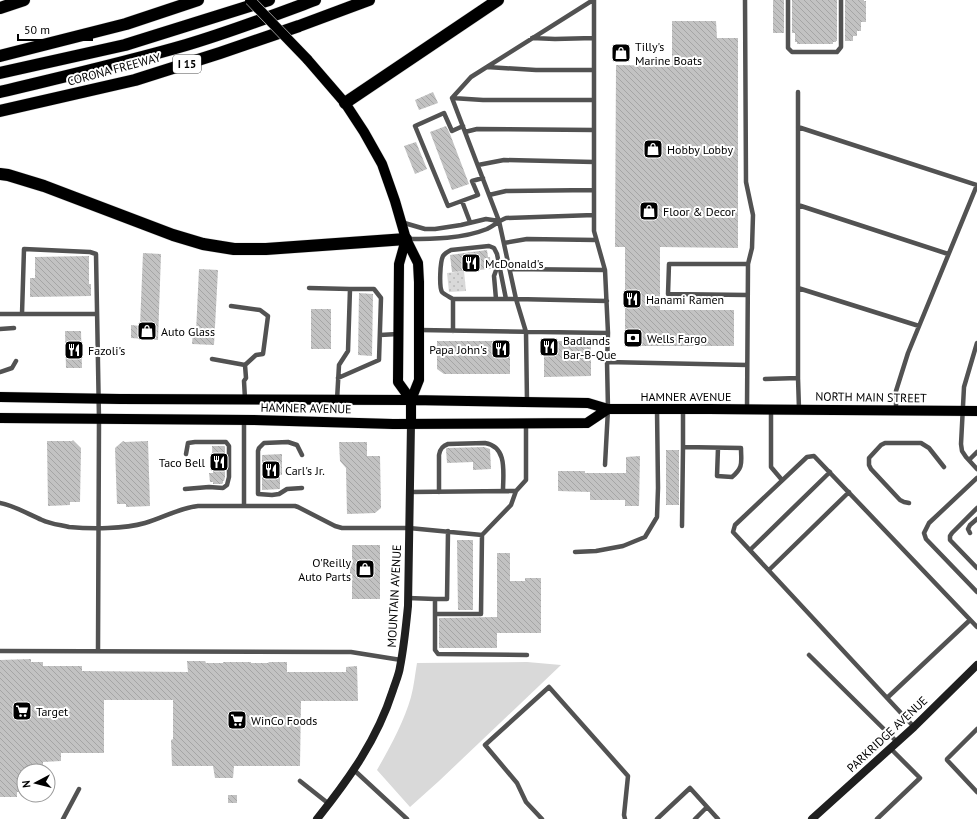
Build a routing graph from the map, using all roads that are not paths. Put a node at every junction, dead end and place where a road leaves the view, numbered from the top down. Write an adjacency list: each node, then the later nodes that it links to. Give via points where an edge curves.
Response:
1 (24, 0): 13 (highway)
2 (198, 0): 17 (highway, via 126,24)
3 (242, 0): 14 (highway, via 195,16)
4 (250, 0): 25 (main road, bridge)
5 (269, 0): 14 (highway)
6 (315, 0): 21 (highway, via 186,45)
7 (368, 0): 26 (highway, CORONA FREEWAY / I 15, via 220,53 135,80)
8 (498, 0): 25 (highway)
9 (594, 0): 15 (lane); 16 (lane)
10 (744, 0): 49 (lane, via 746,182 753,215 752,248)
11 (788, 0): 12 (lane, via 788,48 792,52 836,52 841,47)
12 (841, 0)
13 (0, 8)
14 (177, 29): 20 (highway, via 125,45)
15 (532, 38): 16 (lane); 18 (lane)
16 (594, 38): 19 (lane)
17 (0, 56)
18 (487, 67): 19 (lane); 23 (lane, via 471,77)
19 (594, 70): 24 (lane)
20 (0, 73)
21 (0, 92)
22 (798, 92): 28 (lane)
23 (452, 98): 24 (lane); 27 (lane)
24 (594, 100): 29 (lane)
25 (345, 103): 42 (main road, via 382,164)
26 (0, 111)
27 (463, 126): 30 (lane); 38 (lane, via 452,131 444,113 415,126 448,206)
28 (798, 127): 35 (lane); 39 (lane)
29 (594, 130): 30 (lane, via 478,129); 31 (lane)
30 (465, 132): 32 (lane)
31 (594, 162): 32 (lane, via 504,160); 36 (lane)
32 (478, 165): 34 (lane)
33 (0, 174): 44 (highway, via 44,186 173,236 234,249)
34 (483, 178): 37 (lane); 38 (lane, via 472,181 478,194)
35 (977, 185): 47 (lane)
36 (594, 190): 37 (lane, via 506,191); 40 (lane)
37 (489, 195): 41 (lane)
38 (462, 201): 43 (lane)
39 (798, 205): 47 (lane); 53 (lane)
40 (594, 215): 41 (lane, via 506,218); 45 (lane)
41 (499, 221): 43 (lane, via 486,219); 44 (lane, via 470,234 435,239); 46 (lane)
42 (401, 222): 43 (lane, via 430,229); 44 (main road)
43 (470, 222)
44 (406, 239): 68 (main road, via 418,263); 72 (main road, via 399,264)
45 (596, 240): 46 (lane, via 527,239); 51 (lane)
46 (504, 243): 50 (lane)
47 (948, 254): 65 (lane)
48 (499, 262): 56 (lane, via 492,247 447,252 443,256 440,286 442,292); 57 (lane, via 494,276); 58 (lane)
49 (748, 264): 55 (lane); 55 (lane, via 669,264 668,294)
50 (510, 269): 51 (lane); 59 (lane)
51 (605, 270): 60 (lane)
52 (309, 288): 54 (lane)
53 (798, 288): 65 (lane); 84 (lane)
54 (350, 289): 73 (lane, via 374,289 381,298); 83 (lane, via 348,351 338,365)
55 (747, 295): 81 (lane)
56 (453, 299): 57 (lane); 69 (lane)
57 (496, 299): 58 (lane)
58 (506, 299): 59 (lane)
59 (516, 299): 60 (lane); 70 (lane)
60 (607, 301): 71 (lane)
61 (231, 306): 80 (lane, via 260,310 268,316 263,354)
62 (0, 314): 63 (lane)
63 (22, 314): 64 (lane); 64 (lane, via 24,249 96,254)
64 (97, 314): 87 (lane)
65 (919, 326): 98 (lane, via 896,391)
66 (14, 328): 67 (lane)
67 (0, 329)
68 (419, 330): 69 (lane); 90 (main road, via 419,380)
69 (453, 331): 70 (lane)
70 (526, 332): 71 (lane); 91 (lane)
71 (608, 333): 79 (lane)
72 (398, 334): 73 (lane); 90 (main road, via 398,382)
73 (380, 335): 83 (lane, via 379,360)
74 (977, 343): 77 (lane)
75 (977, 355): 77 (lane)
76 (212, 359): 80 (lane)
77 (972, 359): 99 (lane, via 964,387)
78 (16, 361): 82 (lane, via 12,368)
79 (607, 362): 81 (lane); 92 (lane)
80 (245, 365): 88 (lane)
81 (747, 365): 95 (lane)
82 (0, 372)
83 (338, 378): 89 (lane)
84 (798, 378): 85 (lane); 97 (lane)
85 (765, 379)
86 (0, 397): 87 (main road, HAMNER AVENUE)
87 (99, 399): 88 (main road, HAMNER AVENUE); 102 (lane)
88 (245, 399): 89 (main road, HAMNER AVENUE)
89 (337, 400): 90 (main road, HAMNER AVENUE)
90 (411, 400): 91 (main road, HAMNER AVENUE); 104 (main road)
91 (527, 402): 92 (main road, HAMNER AVENUE, via 588,403)
92 (608, 409): 93 (main road, HAMNER AVENUE); 105 (main road, HAMNER AVENUE, via 587,423); 112 (lane)
93 (657, 409): 94 (main road, HAMNER AVENUE); 137 (lane, via 658,517 645,537 622,546)
94 (683, 409): 95 (main road, HAMNER AVENUE); 106 (lane)
95 (747, 409): 96 (main road, HAMNER AVENUE)
96 (768, 409): 97 (main road, NORTH MAIN STREET); 117 (lane, via 771,467)
97 (799, 409): 98 (main road, NORTH MAIN STREET)
98 (896, 410): 99 (main road, NORTH MAIN STREET)
99 (962, 411): 100 (main road, NORTH MAIN STREET); 111 (lane, via 962,451)
100 (977, 411)
101 (0, 418): 102 (main road, HAMNER AVENUE)
102 (99, 419): 103 (main road, HAMNER AVENUE); 131 (lane)
103 (244, 420): 104 (main road, HAMNER AVENUE); 127 (lane)
104 (411, 423): 105 (main road, HAMNER AVENUE); 122 (main road, MOUNTAIN AVENUE)
105 (526, 423): 120 (lane, via 526,480)
106 (683, 447): 107 (lane); 130 (lane)
107 (718, 448): 107 (lane, via 740,448 741,464 739,471 732,477 717,476)
108 (977, 452): 111 (lane)
109 (186, 454): 119 (lane, via 188,444 195,442 226,442 229,446 227,485 223,488)
110 (302, 455): 118 (lane, via 297,445 288,442 264,443 258,450 258,494 272,495 287,489)
111 (969, 460): 114 (lane)
112 (606, 465)
113 (944, 467): 126 (lane, via 921,443 881,445 870,458 869,465 900,500)
114 (977, 469)
115 (830, 472): 117 (lane, via 814,456 807,457); 124 (lane); 136 (lane)
116 (977, 478): 140 (lane, via 929,523 924,533 926,539)
117 (782, 480): 136 (lane, via 735,525 733,532)
118 (302, 488)
119 (185, 489)
120 (516, 490): 121 (lane); 135 (lane, via 511,505)
121 (503, 491): 123 (lane); 123 (lane, via 502,456 496,448 490,444 448,444 444,445 439,455)
122 (410, 492): 123 (lane); 132 (main road, MOUNTAIN AVENUE)
123 (439, 492)
124 (849, 492): 139 (lane); 144 (lane)
125 (0, 503): 131 (lane, via 43,521)
126 (909, 503)
127 (244, 506): 131 (lane, via 190,507 145,523); 132 (lane, via 298,507 342,528)
128 (977, 508): 138 (lane, via 950,536 950,540)
129 (977, 519): 134 (lane, via 968,529)
130 (682, 526)
131 (99, 528): 147 (lane)
132 (409, 528): 133 (lane); 141 (main road, MOUNTAIN AVENUE)
133 (448, 531): 135 (lane); 142 (lane, via 447,599)
134 (970, 533)
135 (482, 535): 143 (lane, via 482,614)
136 (750, 550): 139 (lane)
137 (575, 552)
138 (977, 568)
139 (768, 570): 152 (lane)
140 (977, 592)
141 (408, 598): 142 (lane); 150 (main road, MOUNTAIN AVENUE)
142 (436, 600): 143 (lane)
143 (435, 614): 148 (lane, via 435,650 438,654)
144 (970, 620): 145 (lane); 152 (lane)
145 (977, 627)
146 (0, 651): 147 (lane)
147 (98, 651): 150 (lane, via 351,652)
148 (526, 655)
149 (809, 655): 155 (lane)
150 (401, 660): 157 (main road, MOUNTAIN AVENUE, via 386,709)
151 (977, 665): 153 (main road, PARKRIDGE AVENUE)
152 (887, 698): 153 (lane)
153 (914, 726): 155 (main road, PARKRIDGE AVENUE)
154 (977, 729): 160 (lane, via 947,759)
155 (897, 742): 156 (main road, PARKRIDGE AVENUE)
156 (890, 748): 163 (main road, PARKRIDGE AVENUE); 172 (lane, via 920,778)
157 (354, 770): 161 (main road, MOUNTAIN AVENUE); 166 (lane)
158 (300, 781): 161 (lane)
159 (79, 789): 164 (lane)
160 (977, 792)
161 (329, 804): 165 (main road, MOUNTAIN AVENUE)
162 (707, 807): 169 (lane, via 690,788); 170 (lane); 171 (lane)
163 (816, 818)
164 (63, 819)
165 (317, 819)
166 (407, 819)
167 (542, 819): 168 (lane, via 526,802 517,783 485,745 548,687 628,776)
168 (625, 819)
169 (656, 819)
170 (695, 819)
171 (718, 819)
172 (877, 819)

